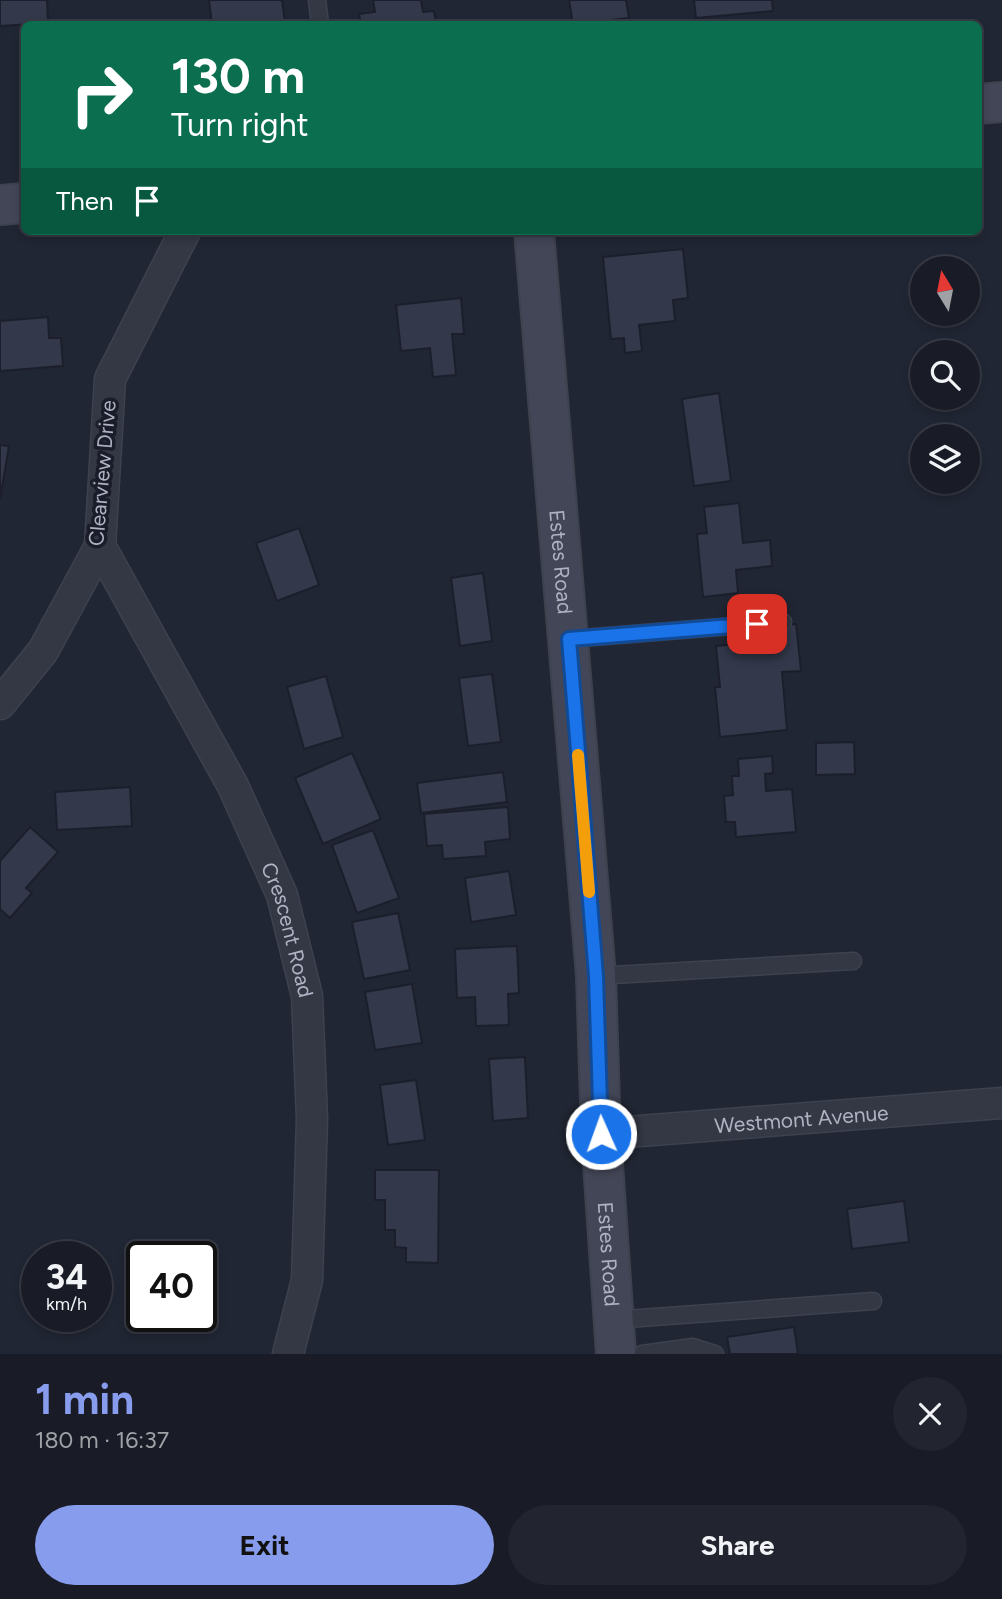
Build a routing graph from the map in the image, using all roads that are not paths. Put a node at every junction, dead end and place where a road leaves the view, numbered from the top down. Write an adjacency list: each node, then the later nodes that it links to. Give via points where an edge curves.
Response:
1 (317, 0): 2 (lane)
2 (320, 21)
3 (1002, 102): 4 (street)
4 (982, 104)
5 (21, 204): 6 (street)
6 (0, 205)
7 (183, 235): 9 (street, Clearview Drive, via 110,379)
8 (534, 235): 11 (street, Estes Road)
9 (100, 546): 12 (street, Clearview Drive, via 43,651); 19 (street, Crescent Road, via 233,786 282,895 307,996 312,1119 307,1280)
10 (783, 622): 11 (lane)
11 (569, 639): 14 (street, Estes Road)
12 (0, 705)
13 (853, 961): 14 (lane)
14 (596, 976): 16 (street, Estes Road)
15 (1002, 1103): 16 (street, Westmont Avenue)
16 (601, 1134): 18 (street, Estes Road)
17 (873, 1301): 18 (lane)
18 (615, 1337)
19 (288, 1354)
20 (642, 1354): 21 (lane, via 693,1347)
21 (715, 1354)

